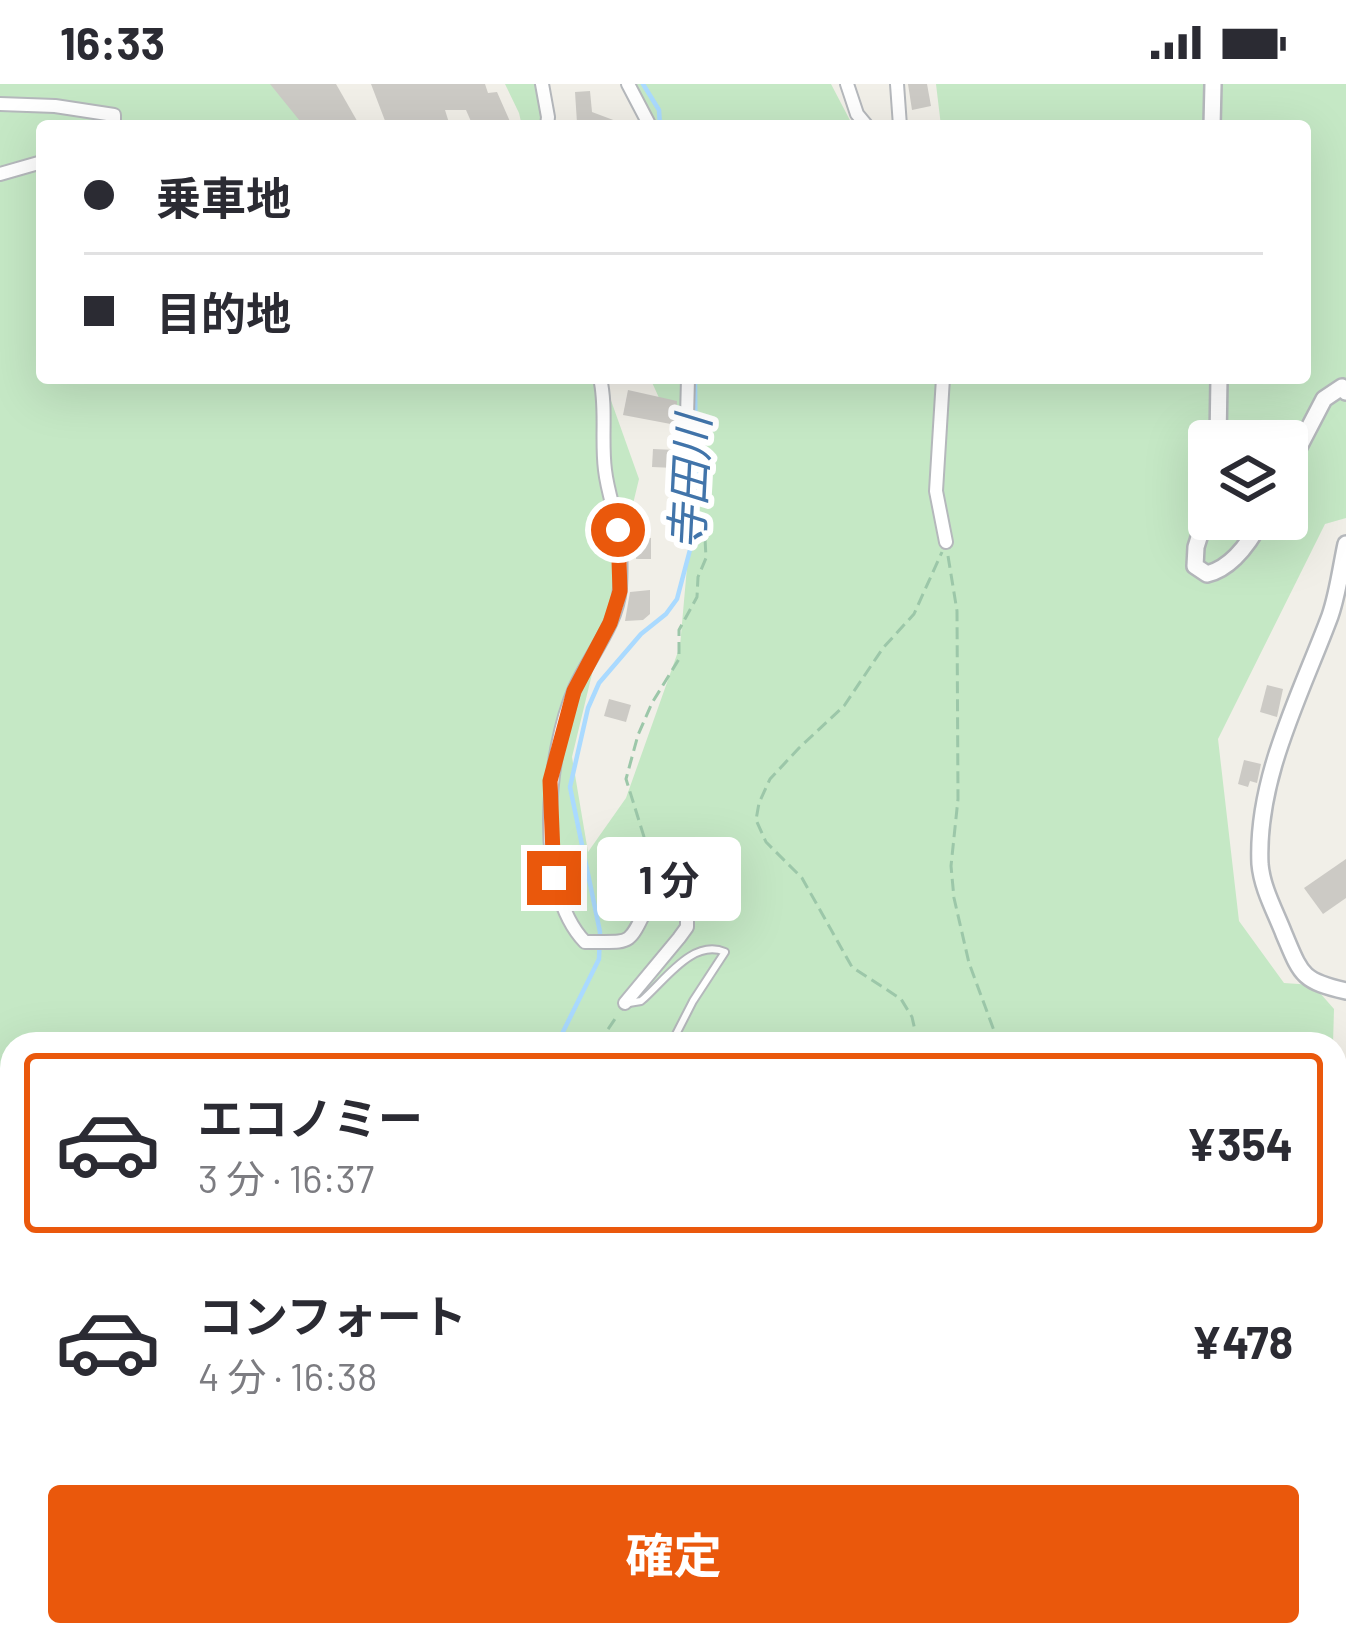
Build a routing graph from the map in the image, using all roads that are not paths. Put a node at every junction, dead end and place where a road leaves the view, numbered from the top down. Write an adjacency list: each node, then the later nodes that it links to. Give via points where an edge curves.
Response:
1 (542, 84): 8 (street)
2 (628, 84): 9 (street)
3 (847, 84): 10 (street)
4 (898, 84): 11 (street)
5 (1213, 84): 12 (street)
6 (0, 104): 7 (street)
7 (114, 120)
8 (546, 120)
9 (647, 120)
10 (862, 120)
11 (900, 120)
12 (1212, 120)
13 (36, 165): 14 (street)
14 (0, 174)
15 (602, 384): 28 (street, via 620,591 574,691 550,781 554,878 569,926 584,942 626,940 648,905 668,903 687,916 687,927)
16 (688, 384): 22 (street)
17 (943, 384): 25 (street, via 936,491)
18 (1220, 384): 20 (street)
19 (1346, 392): 21 (street, via 1324,399)
20 (1219, 420)
21 (1308, 430)
22 (686, 496)
23 (1198, 540): 24 (street, via 1195,566 1207,574 1222,570)
24 (1249, 540)
25 (946, 542)
26 (1346, 544): 27 (street, via 1332,610 1270,785 1260,866 1298,970 1319,986)
27 (1346, 991)
28 (626, 1003): 29 (lane, via 641,1001 699,949 725,952)
29 (677, 1032)

